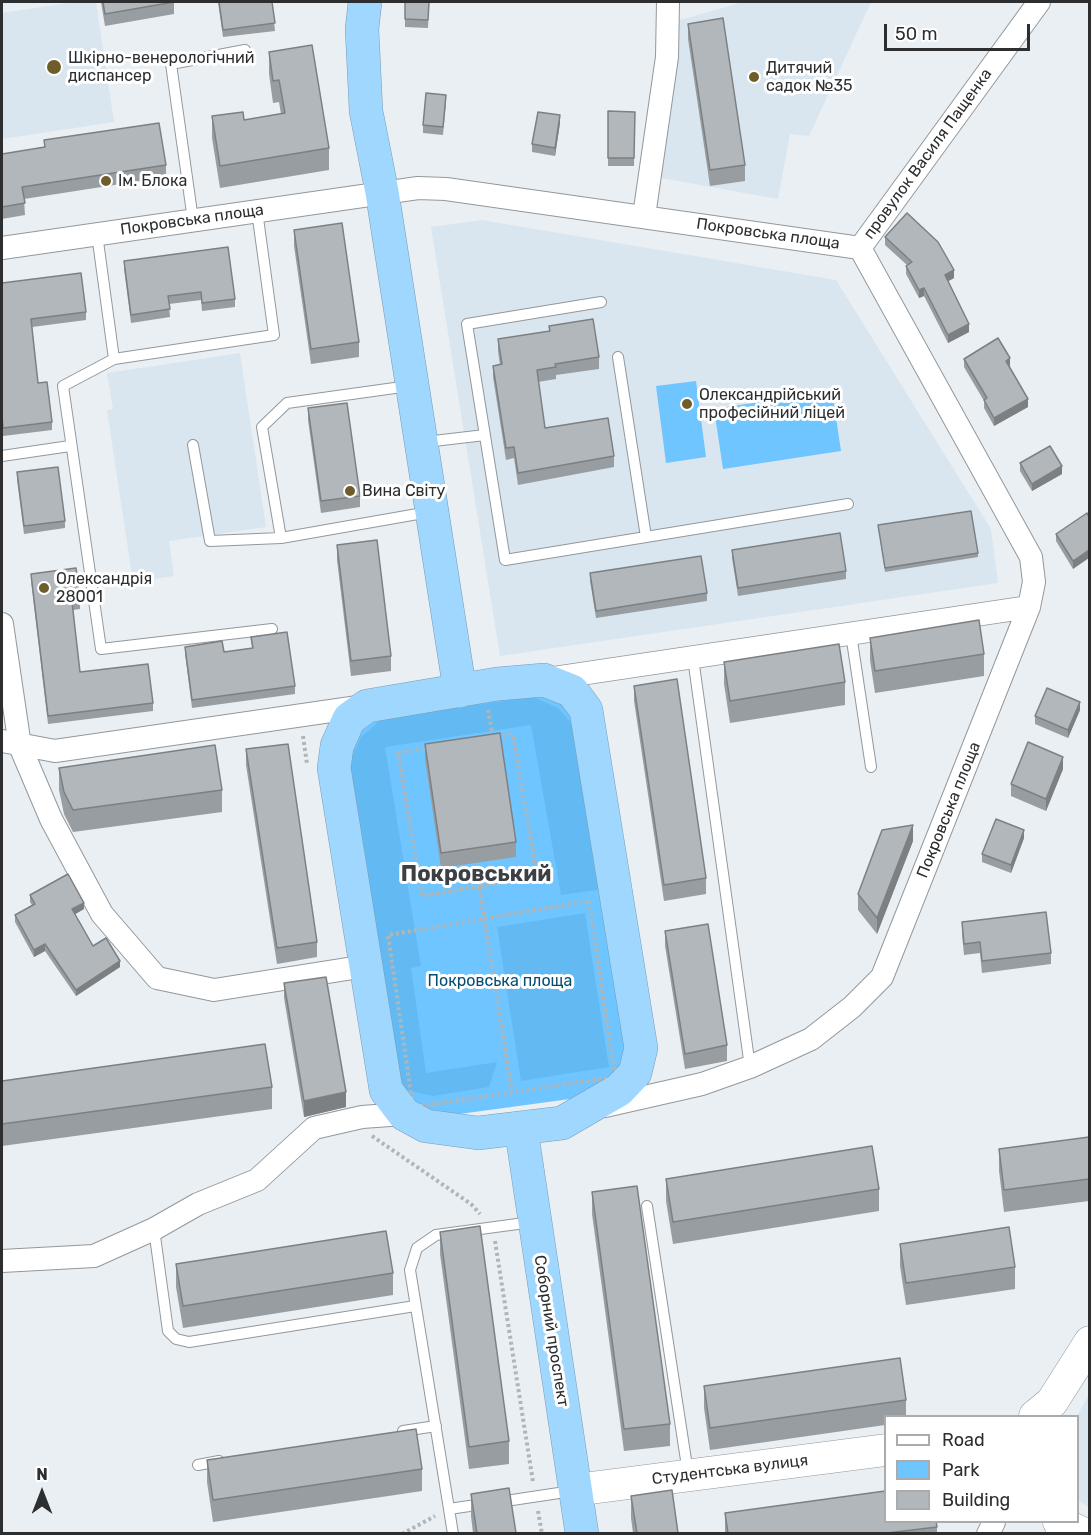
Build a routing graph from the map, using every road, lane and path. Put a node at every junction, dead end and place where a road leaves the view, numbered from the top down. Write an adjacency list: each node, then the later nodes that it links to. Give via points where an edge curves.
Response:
1 (365, 2): 5 (highway, via 362,29 366,111)
2 (668, 2): 7 (street, via 667,57)
3 (1039, 2): 10 (street, провулок Василя Пащенка)
4 (245, 50): 8 (lane, via 171,64)
5 (382, 192): 6 (street, Покровська площа); 7 (street, Покровська площа, via 446,189); 15 (highway)
6 (257, 211): 8 (street, Покровська площа); 14 (lane, via 274,335)
7 (644, 216): 10 (street, Покровська площа)
8 (193, 220): 9 (street, Покровська площа)
9 (97, 234): 11 (street, Покровська площа); 14 (lane)
10 (860, 248): 25 (street, Покровська площа, via 1030,557 1034,582)
11 (2, 249)
12 (601, 302): 16 (lane, via 467,324)
13 (618, 357): 23 (lane)
14 (114, 359): 19 (lane, via 63,386)
15 (412, 386): 17 (highway); 24 (lane, via 287,403 262,427)
16 (485, 435): 17 (lane); 23 (lane, via 505,560)
17 (421, 443): 22 (highway)
18 (193, 445): 24 (lane, via 210,542)
19 (70, 446): 20 (lane); 27 (lane, via 102,649)
20 (2, 456)
21 (848, 504): 23 (lane)
22 (432, 512): 24 (lane); 31 (highway)
23 (646, 537)
24 (281, 538)
25 (1029, 607): 28 (street, Покровська площа); 41 (street, Покровська площа, via 882,977 811,1039)
26 (2, 624): 35 (street)
27 (272, 628)
28 (851, 634): 29 (street, Покровська площа); 37 (lane)
29 (693, 658): 30 (street, Покровська площа); 41 (lane)
30 (544, 680): 31 (highway, Покровська площа); 43 (highway, Покровська площа, via 572,691 586,710 642,1048 635,1073 619,1090)
31 (474, 698): 32 (highway, Покровська площа); 33 (path)
32 (367, 706): 35 (street, Покровська площа, via 55,751); 40 (highway, Покровська площа, via 349,719 337,746 334,768)
33 (493, 737): 34 (path); 38 (path, via 513,734 537,877)
34 (482, 739)
35 (11, 744): 40 (street, via 102,914 157,978 214,990)
36 (440, 746): 38 (path, via 398,753 422,896)
37 (871, 766)
38 (479, 886): 39 (path)
39 (484, 919): 42 (path); 42 (path, via 388,935 413,1107); 42 (path, via 589,901 615,1077)
40 (366, 966): 44 (highway, Покровська площа, via 386,1090)
41 (750, 1067): 43 (street, Покровська площа, via 702,1083)
42 (512, 1092)
43 (592, 1108): 45 (highway, Покровська площа, via 562,1123)
44 (404, 1114): 45 (highway, Покровська площа, via 426,1126 478,1133); 48 (street, via 362,1117 314,1128 257,1180 198,1204)
45 (521, 1128): 47 (highway, Соборний проспект)
46 (647, 1206): 58 (lane)
47 (535, 1221): 50 (lane, via 436,1235 417,1248 410,1270); 59 (highway, Соборний проспект)
48 (154, 1229): 49 (street, via 94,1256); 50 (lane, via 168,1331 176,1340 189,1342)
49 (2, 1261)
50 (416, 1306): 53 (lane)
51 (1089, 1342): 52 (street, via 1052,1402)
52 (1036, 1415)
53 (436, 1426): 54 (lane); 60 (lane)
54 (390, 1433)
55 (884, 1450): 58 (street, Студентська вулиця)
56 (232, 1459): 57 (lane)
57 (198, 1465)
58 (688, 1476): 59 (street, Студентська вулиця)
59 (575, 1490): 60 (lane); 64 (highway, Соборний проспект)
60 (449, 1509): 62 (path); 63 (lane)
61 (1063, 1523): 65 (street)
62 (402, 1533)
63 (453, 1533)
64 (582, 1533)
65 (1084, 1533)

